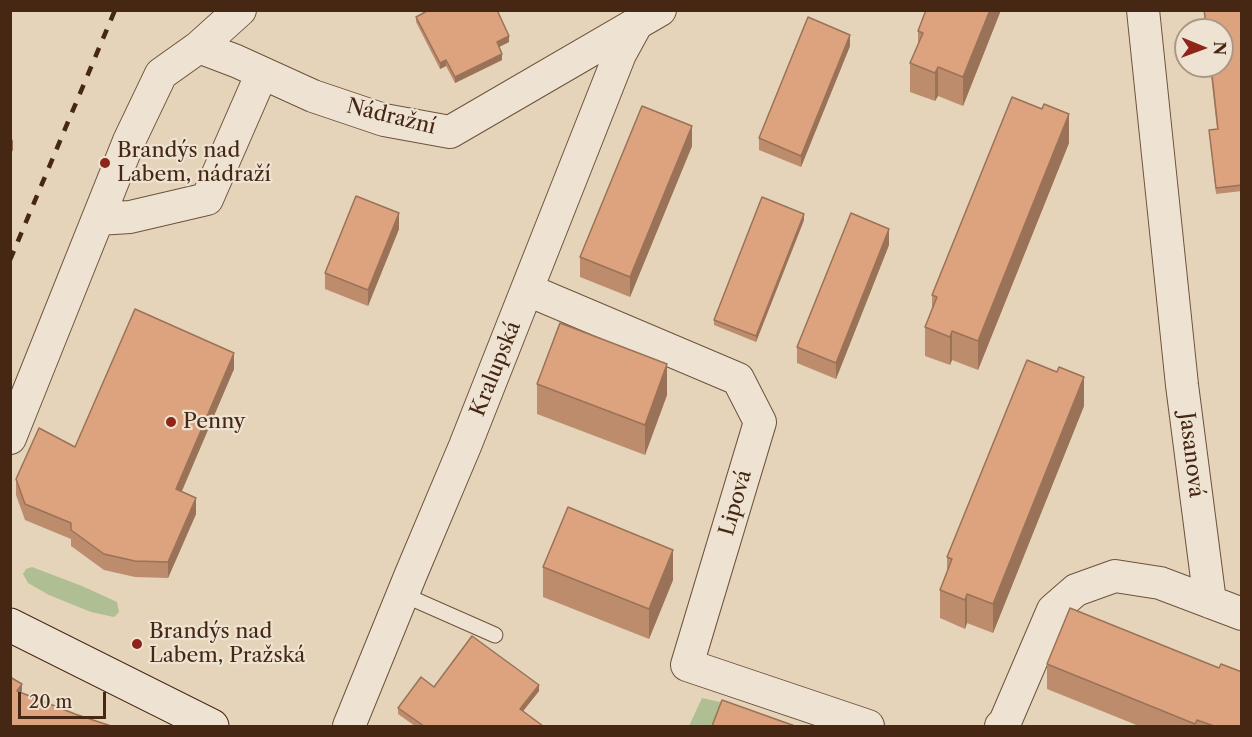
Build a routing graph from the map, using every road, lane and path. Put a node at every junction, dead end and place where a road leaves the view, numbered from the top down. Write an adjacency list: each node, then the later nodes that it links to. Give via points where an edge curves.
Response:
1 (240, 10): 4 (street)
2 (1143, 10): 10 (street, Jasanová, via 1182,385)
3 (646, 15): 5 (street, Nádražní, via 450,132 384,120 313,96); 7 (street, Kralupská, via 620,54)
4 (199, 47): 5 (street, Nádražní); 6 (street, via 161,74)
5 (262, 73): 6 (street, via 207,200 130,217)
6 (98, 219): 8 (street)
7 (528, 290): 9 (street, Kralupská); 17 (street, Lipová, via 738,379 760,422 687,665)
8 (10, 438)
9 (402, 594): 13 (lane); 16 (street, Kralupská)
10 (1210, 602): 11 (street); 14 (street, via 1160,583 1115,576 1076,590 1053,610)
11 (1242, 614)
12 (10, 625): 15 (main road)
13 (495, 635)
14 (1007, 725)
15 (212, 726)
16 (349, 726)
17 (868, 726)

